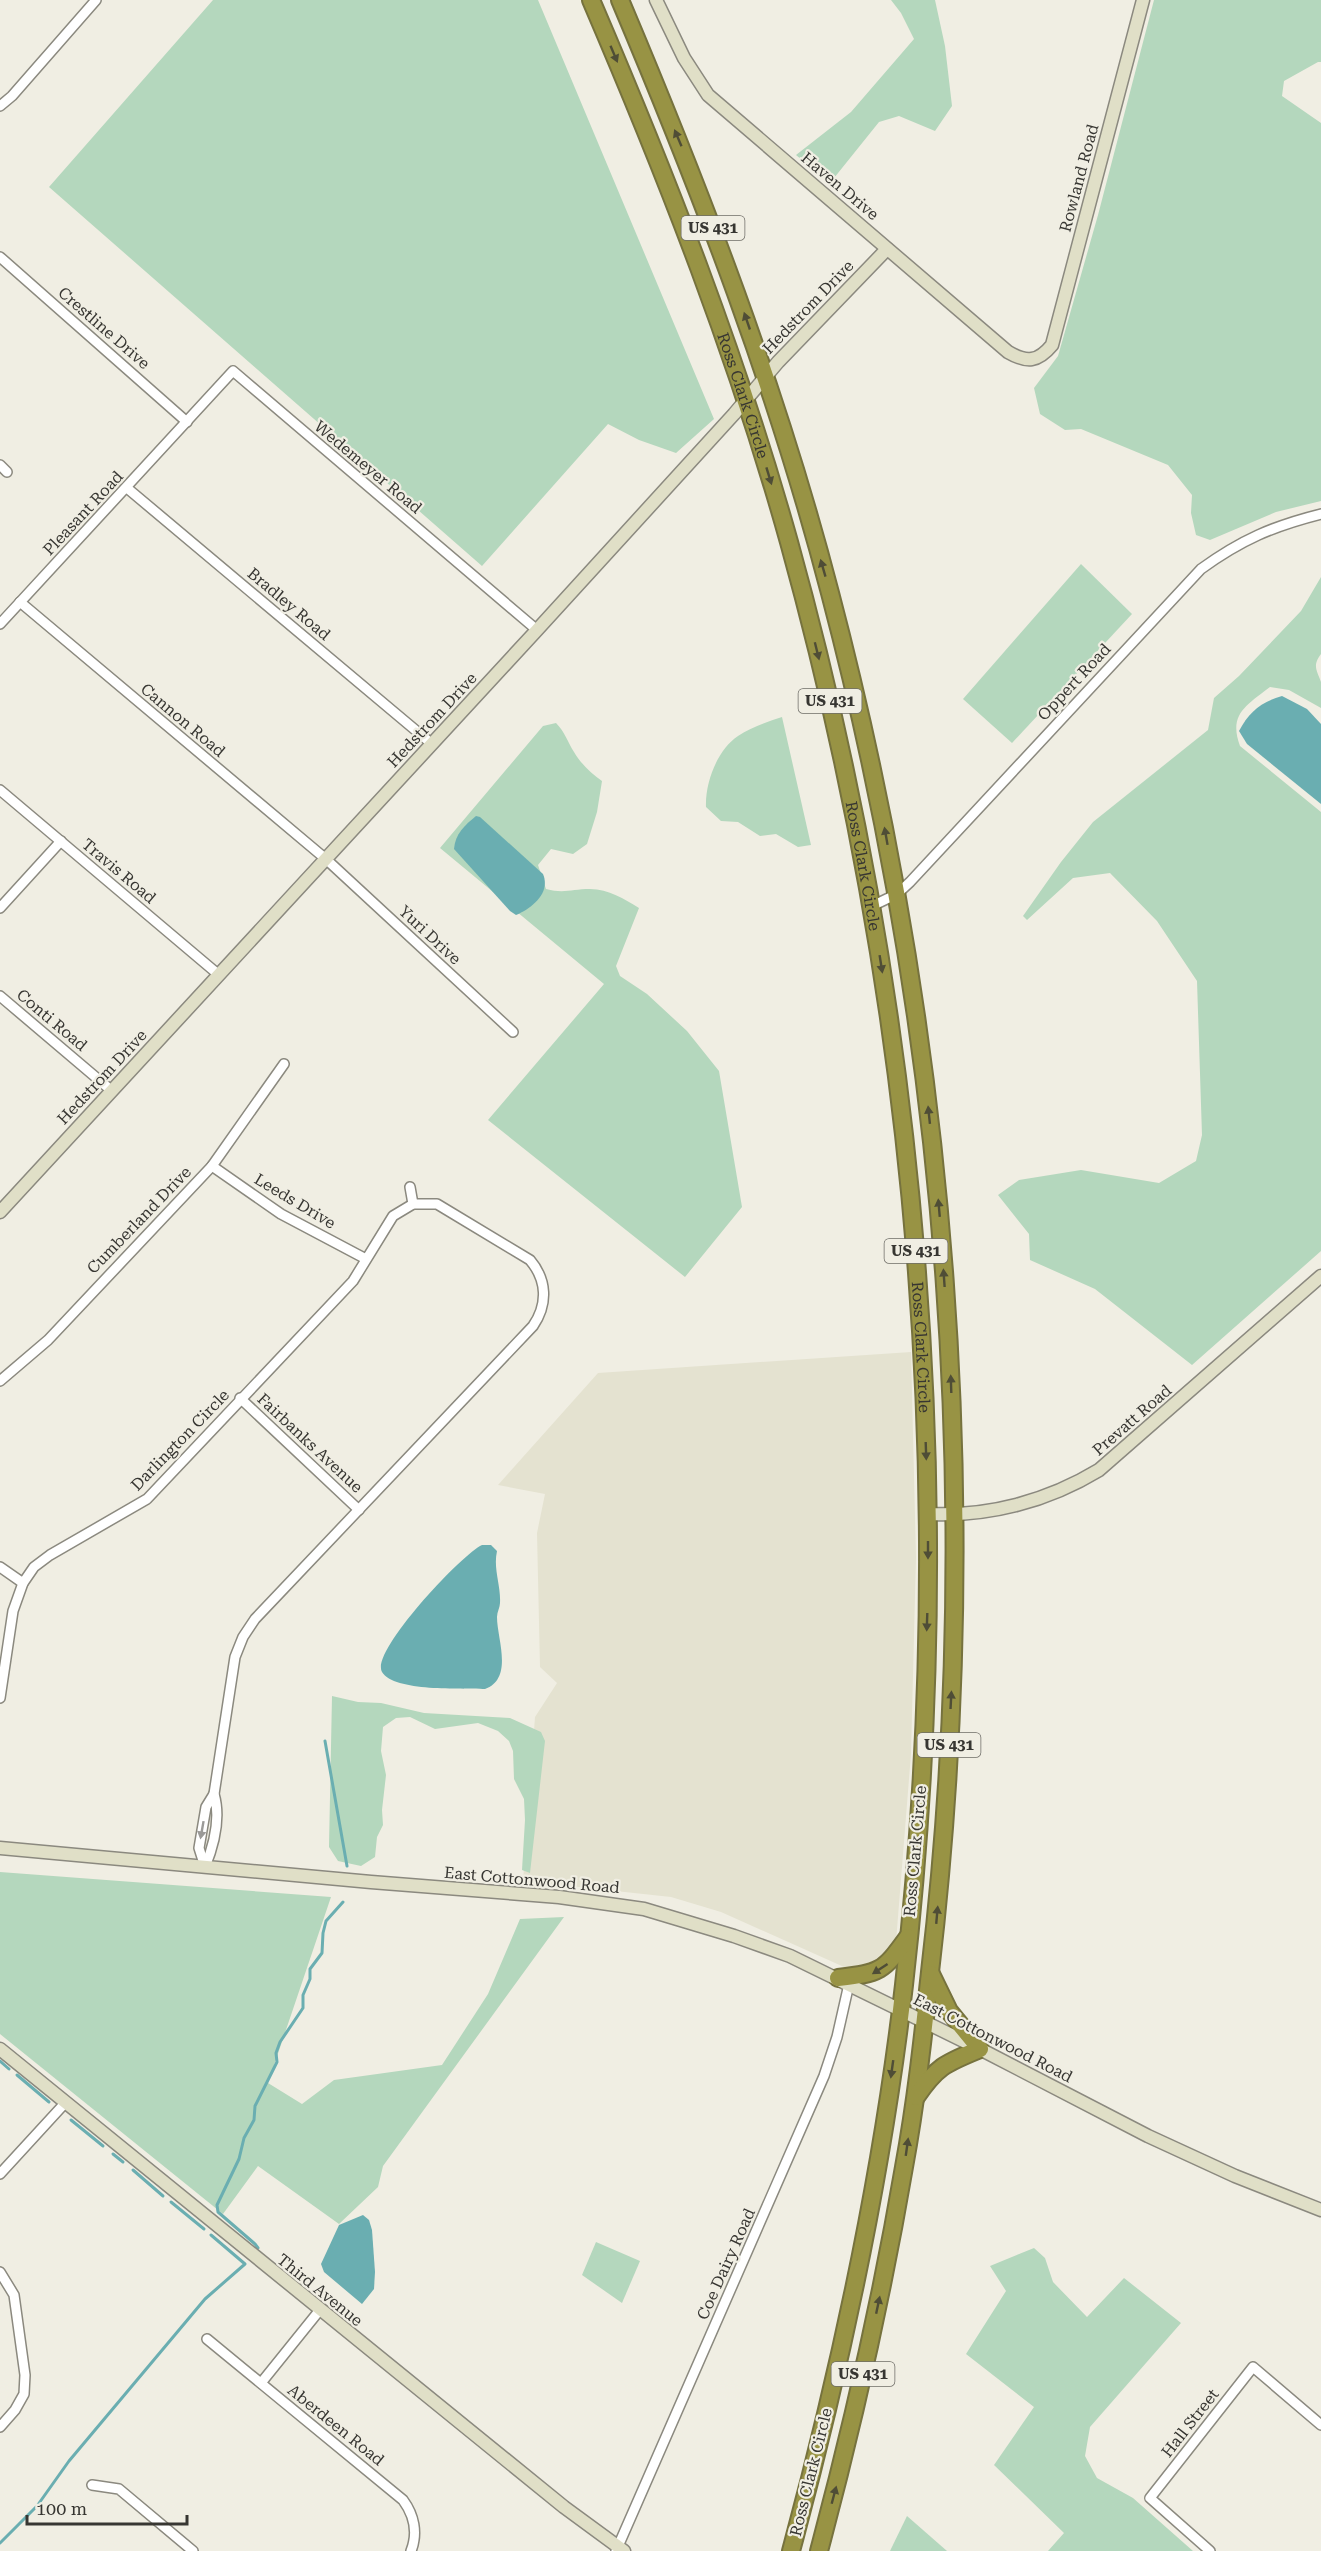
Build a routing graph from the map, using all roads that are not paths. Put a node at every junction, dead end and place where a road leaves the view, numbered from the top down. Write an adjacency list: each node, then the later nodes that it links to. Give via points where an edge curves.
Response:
1 (96, 0): 6 (street)
2 (591, 0): 11 (highway, Ross Clark Circle / US 431, one-way to 11, via 663,170)
3 (620, 0): 10 (highway, Ross Clark Circle / US 431, one-way to 3, via 685,154)
4 (656, 0): 7 (street, Haven Drive, via 684,58 708,95)
5 (1143, 0): 9 (street, Rowland Road, via 1052,345)
6 (0, 106)
7 (888, 249): 9 (street, Haven Drive, via 1008,352 1023,360); 10 (street, Hedstrom Drive)
8 (0, 257): 12 (street, Crestline Drive)
9 (1038, 359)
10 (766, 376): 11 (street, Hedstrom Drive); 22 (highway, Ross Clark Circle / US 431, one-way to 10, via 843,645 812,525)
11 (746, 400): 17 (street, Hedstrom Drive); 23 (highway, Ross Clark Circle / US 431, one-way to 23, via 820,663)
12 (187, 422): 13 (street, Pleasant Road); 17 (street, Wedemeyer Road, via 232,371)
13 (127, 488): 15 (street, Pleasant Road); 18 (street, Bradley Road)
14 (1321, 514): 22 (street, Oppert Road, via 1263,531 1201,569)
15 (20, 602): 16 (street, Pleasant Road); 21 (street, Cannon Road)
16 (0, 624)
17 (537, 630): 18 (street, Hedstrom Drive)
18 (432, 744): 21 (street, Hedstrom Drive)
19 (0, 790): 20 (street, Travis Road)
20 (61, 842): 24 (street); 25 (street, Travis Road)
21 (327, 860): 25 (street, Hedstrom Drive); 27 (street, Yuri Drive)
22 (897, 894): 23 (street, Oppert Road); 31 (highway, Ross Clark Circle / US 431, one-way to 22)
23 (872, 906): 32 (highway, Ross Clark Circle / US 431, one-way to 32)
24 (0, 908)
25 (219, 975): 29 (street, Hedstrom Drive)
26 (0, 996): 29 (street, Conti Road)
27 (513, 1032)
28 (284, 1064): 30 (street, Cumberland Drive)
29 (112, 1091): 35 (street, Hedstrom Drive)
30 (212, 1166): 36 (street, Leeds Drive, via 281,1214); 40 (street, Cumberland Drive, via 48,1340)
31 (936, 1174): 32 (highway); 44 (highway, Ross Clark Circle / US 431, one-way to 31, via 951,1380)
32 (910, 1179): 43 (highway, Ross Clark Circle / US 431, one-way to 43, via 921,1324)
33 (410, 1187): 34 (street)
34 (413, 1204): 36 (street, Darlington Circle, via 393,1216); 39 (street, via 444,1207 524,1256 535,1266)
35 (0, 1212)
36 (366, 1258): 41 (street, Darlington Circle, via 353,1281)
37 (1321, 1276): 44 (street, Prevatt Road, via 1099,1470 1069,1488 1031,1502)
38 (555, 1286): 39 (street)
39 (544, 1288): 42 (street, via 543,1304 533,1326)
40 (0, 1382)
41 (240, 1398): 42 (street, Fairbanks Avenue); 46 (street, Darlington Circle, via 147,1499 50,1555)
42 (359, 1509): 51 (street, via 255,1619 243,1637 235,1657 214,1794 217,1818)
43 (928, 1514): 44 (street, Prevatt Road); 47 (highway, Ross Clark Circle / US 431, one-way to 47)
44 (955, 1515): 48 (highway, Ross Clark Circle / US 431)
45 (0, 1567): 46 (street)
46 (23, 1582): 49 (street, Darlington Circle, via 13,1611)
47 (926, 1657): 48 (highway, via 936,1672); 52 (highway, Ross Clark Circle / US 431)
48 (952, 1674): 53 (highway, Ross Clark Circle / US 431, one-way to 48, via 944,1838)
49 (0, 1698)
50 (0, 1848): 51 (street, East Cottonwood Road)
51 (205, 1867): 54 (street, East Cottonwood Road, via 623,1905 734,1936)
52 (909, 1937): 54 (highway, one-way to 54, via 882,1969); 55 (highway, Ross Clark Circle / US 431)
53 (930, 1974): 56 (highway, Ross Clark Circle / US 431); 58 (highway, via 949,2012)
54 (843, 1981): 55 (street, East Cottonwood Road); 73 (street, Coe Dairy Road, via 837,2037 824,2076)
55 (900, 2011): 56 (street, East Cottonwood Road); 66 (highway, Ross Clark Circle / US 431, one-way to 66, via 872,2189)
56 (925, 2023): 58 (street, East Cottonwood Road); 59 (highway, Ross Clark Circle / US 431)
57 (0, 2049): 60 (street, Third Avenue)
58 (980, 2049): 59 (highway, via 942,2065); 62 (street, East Cottonwood Road, via 1198,2160)
59 (915, 2098): 68 (highway, Ross Clark Circle / US 431, one-way to 59)
60 (66, 2102): 61 (street); 64 (street, Third Avenue)
61 (0, 2174)
62 (1321, 2210)
63 (0, 2272): 70 (street, via 14,2295 25,2375 24,2394)
64 (319, 2311): 67 (street); 73 (street, Third Avenue)
65 (207, 2339): 67 (street, Aberdeen Road)
66 (834, 2382): 68 (highway); 77 (highway, Ross Clark Circle / US 431)
67 (261, 2383): 76 (street, Aberdeen Road, via 402,2500 414,2523)
68 (860, 2389): 78 (highway, Ross Clark Circle / US 431, one-way to 68)
69 (1321, 2425): 79 (street, Hall Street, via 1252,2367 1150,2498)
70 (0, 2427)
71 (92, 2485): 72 (street, via 119,2489)
72 (184, 2543): 74 (street); 75 (street)
73 (619, 2550)
74 (175, 2551)
75 (194, 2551)
76 (411, 2551)
77 (791, 2551)
78 (819, 2551)
79 (1210, 2551)

